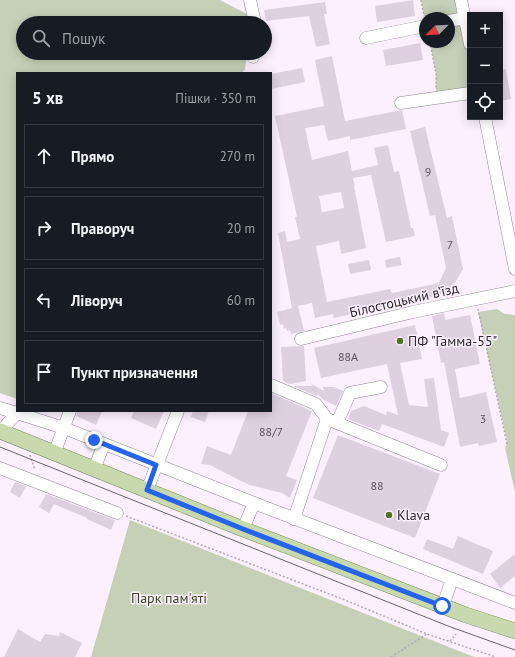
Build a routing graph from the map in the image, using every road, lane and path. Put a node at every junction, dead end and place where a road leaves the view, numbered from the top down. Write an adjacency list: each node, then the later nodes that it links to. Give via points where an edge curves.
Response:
1 (250, 0): 5 (street)
2 (421, 0): 4 (path)
3 (461, 0): 6 (street)
4 (423, 12)
5 (253, 16)
6 (465, 18): 7 (street); 9 (street)
7 (455, 20)
8 (419, 27): 10 (street)
9 (467, 28)
10 (366, 38)
11 (431, 48): 13 (path, via 436,74)
12 (467, 93): 13 (street)
13 (436, 97): 14 (street)
14 (401, 103)
15 (486, 120): 16 (street)
16 (515, 269)
17 (515, 291): 18 (street, Білостоцький в’їзд)
18 (475, 299): 19 (street, Білостоцький в’їзд); 32 (path)
19 (301, 339)
20 (272, 385): 27 (street, via 316,404)
21 (381, 387): 27 (street, via 350,393)
22 (0, 408): 23 (street)
23 (16, 412)
24 (18, 412): 28 (street); 29 (street)
25 (70, 412): 28 (street)
26 (178, 412): 34 (street)
27 (332, 421): 35 (street); 42 (street)
28 (64, 428): 31 (street); 33 (street)
29 (0, 431): 30 (main road)
30 (24, 441): 33 (main road); 38 (path)
31 (104, 444): 34 (street); 37 (street)
32 (507, 444)
33 (54, 454): 37 (main road)
34 (156, 465): 39 (street); 40 (street)
35 (441, 465)
36 (0, 468): 38 (street)
37 (94, 469): 39 (main road)
38 (40, 483): 41 (street)
39 (147, 490): 43 (main road)
40 (254, 504): 42 (street); 43 (street)
41 (118, 513): 48 (path)
42 (294, 519): 44 (street)
43 (243, 529): 46 (main road)
44 (452, 579): 45 (street); 46 (street)
45 (515, 603)
46 (442, 606): 47 (main road)
47 (515, 631)
48 (427, 634): 50 (path); 51 (path)
49 (456, 634): 50 (path)
50 (450, 641): 52 (path)
51 (391, 657)
52 (496, 657)

